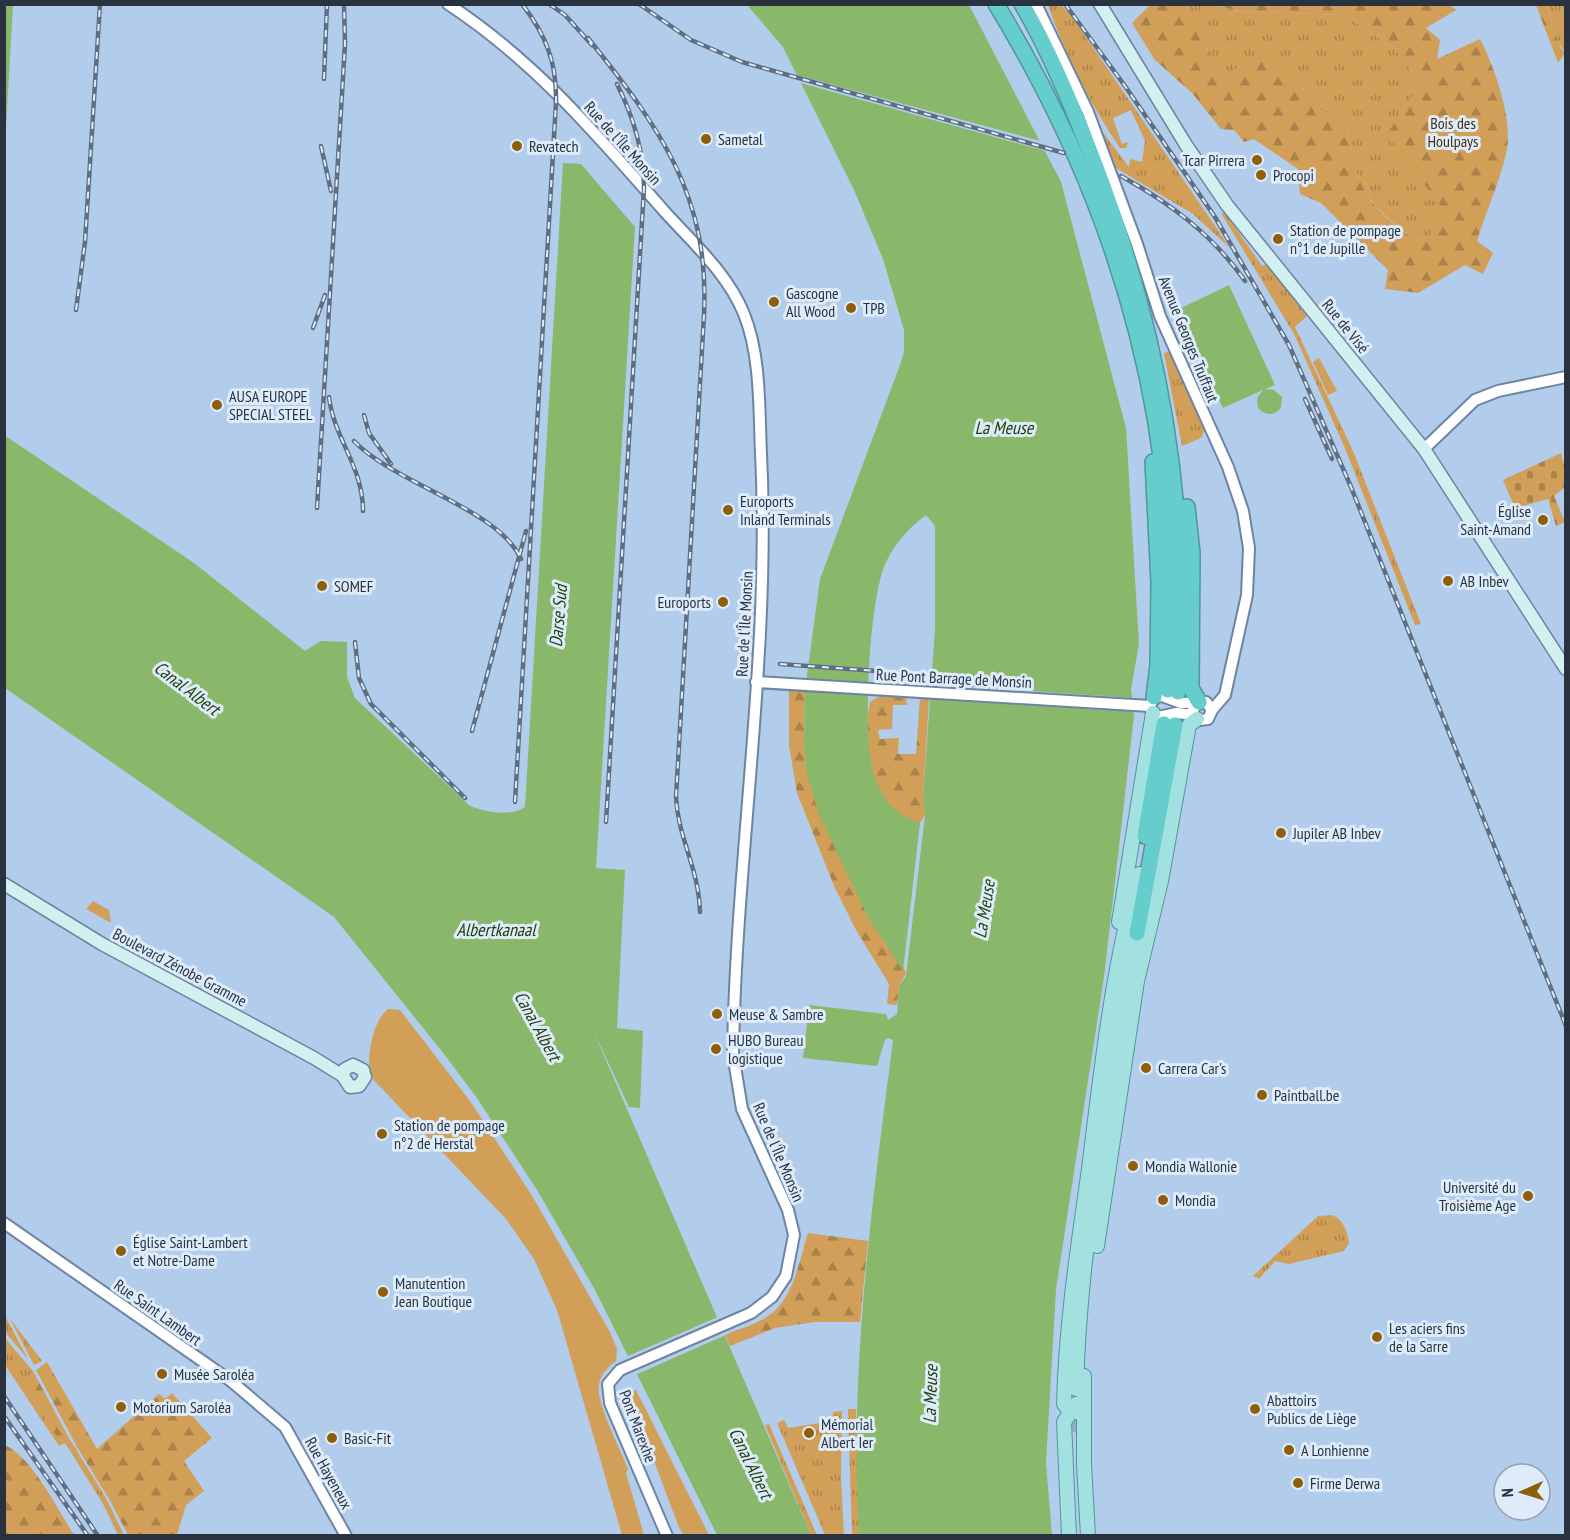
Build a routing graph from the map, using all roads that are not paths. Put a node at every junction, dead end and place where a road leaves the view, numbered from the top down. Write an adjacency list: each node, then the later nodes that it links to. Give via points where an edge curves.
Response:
1 (448, 4): 10 (street, Rue de l'Île Monsin, via 512,51 556,91 717,270 743,312 753,345 762,464)
2 (996, 4): 7 (highway, via 1053,106 1094,195 1128,297)
3 (1022, 4): 7 (highway, via 1070,100 1121,237 1146,322)
4 (1100, 4): 8 (main road, Rue de Visé, via 1227,205)
5 (1040, 7): 12 (street, Avenue Georges Truffaut, via 1088,112 1160,316 1244,511 1249,585 1223,699)
6 (1566, 377): 8 (street, via 1498,391 1475,400)
7 (1160, 416): 11 (highway, via 1151,441); 11 (highway, via 1177,491 1182,574); 12 (highway, via 1174,431 1191,536 1191,683)
8 (1424, 449): 9 (main road, Rue de Visé)
9 (1566, 669)
10 (756, 682): 11 (street, Rue Pont Barrage de Monsin); 21 (street, Rue de l'Île Monsin, via 733,1054 742,1109 788,1210 794,1235 786,1276 779,1288 750,1313)
11 (1162, 707): 12 (street, Rue Pont Barrage de Monsin); 13 (highway); 15 (highway); 16 (main road, via 1122,896)
12 (1201, 708): 20 (main road, via 1189,725 1161,881 1137,981)
13 (1139, 874): 16 (main road); 22 (main road, via 1102,1104 1077,1295)
14 (4, 884): 17 (main road, Boulevard Zénobe Gramme, via 94,940)
15 (1137, 933): 18 (main road)
16 (1110, 1019): 23 (main road, via 1069,1313 1064,1404)
17 (343, 1076)
18 (1106, 1123): 20 (main road); 22 (main road, via 1083,1293)
19 (7, 1226): 24 (street, Rue Saint Lambert, via 231,1381)
20 (1096, 1246): 22 (main road)
21 (726, 1324): 26 (street, Pont Marexhe, via 623,1369 609,1384 610,1402)
22 (1077, 1391): 23 (main road)
23 (1077, 1412): 27 (main road, via 1064,1422); 30 (main road)
24 (285, 1426): 25 (street, Rue Hayeneux)
25 (346, 1536)
26 (667, 1536)
27 (1069, 1536)
28 (1075, 1536): 29 (main road, via 1073,1432)
29 (1080, 1536)
30 (1089, 1536)

